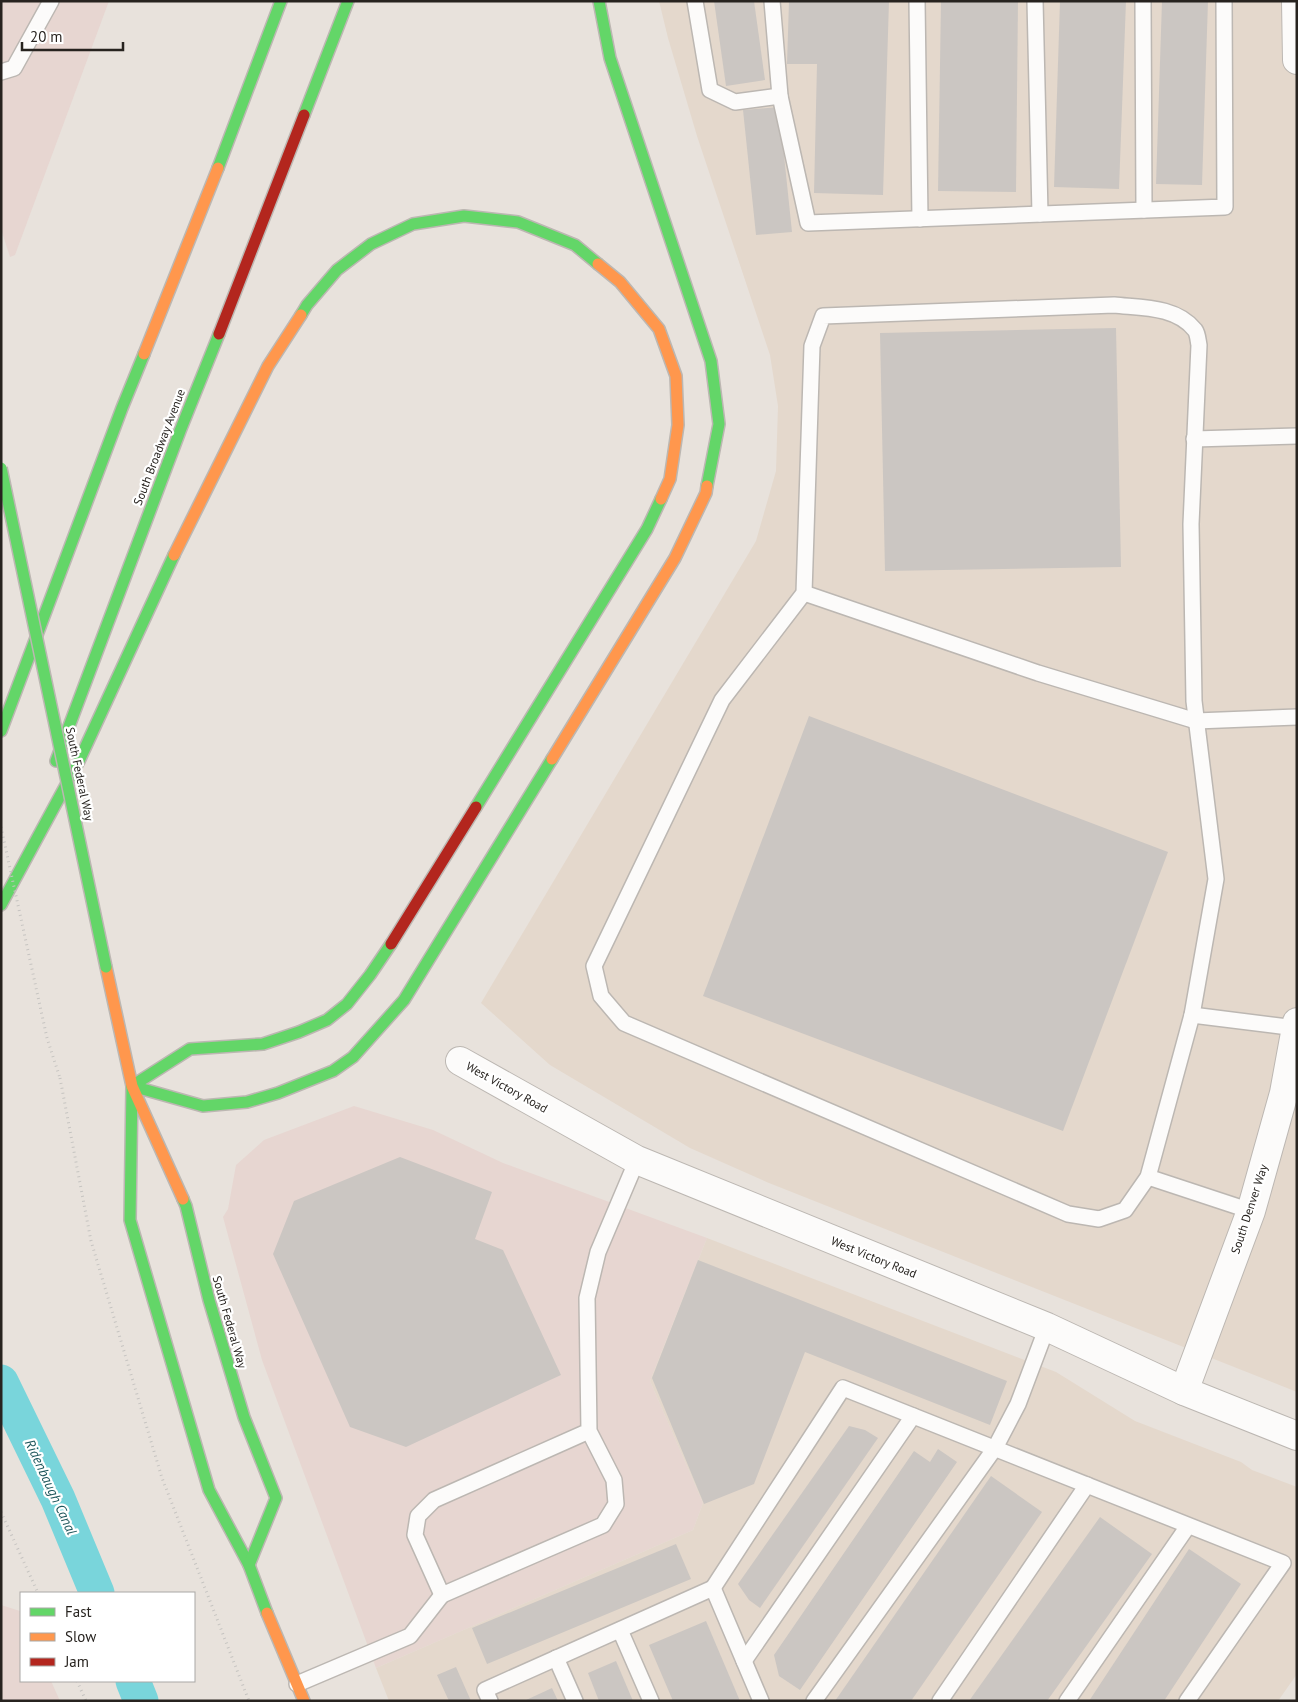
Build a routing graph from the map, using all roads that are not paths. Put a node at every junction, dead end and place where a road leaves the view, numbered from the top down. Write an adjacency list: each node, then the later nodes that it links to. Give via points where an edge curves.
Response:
1 (51, 1): 15 (lane, via 14,68)
2 (281, 1): 16 (main road)
3 (348, 1): 28 (main road, South Broadway Avenue)
4 (599, 1): 34 (main road, via 610,58 711,361 719,424 706,492 675,558 404,1000 353,1057 333,1071 278,1094 247,1102 203,1106)
5 (695, 1): 17 (lane, via 710,90 735,102)
6 (772, 1): 17 (lane)
7 (917, 1): 20 (lane)
8 (1035, 1): 19 (lane)
9 (1143, 1): 18 (lane)
10 (1224, 1): 18 (lane, via 1225,207)
11 (1296, 1): 13 (street)
12 (257, 30): 16 (main road)
13 (1297, 49): 14 (street)
14 (1297, 60)
15 (1, 72)
16 (248, 88): 27 (main road, via 122,408)
17 (780, 96): 20 (lane, via 808,223)
18 (1144, 210): 19 (lane)
19 (1040, 214): 20 (lane)
20 (920, 219)
21 (1297, 436): 22 (lane)
22 (1194, 440): 24 (lane, via 1199,345 1196,331 1177,314 1114,305 823,316 812,346); 26 (lane, via 1191,524)
23 (1, 468): 34 (main road, South Federal Way, bridge)
24 (804, 593): 26 (lane, via 1038,673); 37 (lane, via 722,700 594,966 601,996 624,1023 1068,1214 1099,1219 1125,1210)
25 (1297, 716): 26 (lane)
26 (1196, 722): 31 (lane, via 1216,879)
27 (1, 731)
28 (50, 775)
29 (33, 821): 30 (main road)
30 (1, 905): 34 (main road, via 79,761 181,539 268,366 308,305 337,270 371,244 413,224 464,216 518,222 575,245 620,282 659,329 676,376 678,425 670,479 647,529 417,904 347,1004 327,1020 263,1044 190,1049)
31 (1192, 1015): 32 (lane); 37 (lane)
32 (1296, 1025): 35 (street, South Denver Way)
33 (460, 1061): 36 (street, West Victory Road)
34 (132, 1086): 47 (main road, South Federal Way, via 130,1220 209,1490); 47 (main road, South Federal Way, via 186,1206 208,1300 244,1417 276,1498)
35 (1290, 1095): 38 (street, South Denver Way)
36 (637, 1160): 39 (street, West Victory Road); 42 (lane, via 598,1252 587,1298)
37 (1148, 1177): 38 (lane)
38 (1251, 1211): 40 (street, South Denver Way)
39 (1047, 1327): 40 (street, West Victory Road); 44 (lane, via 1018,1404)
40 (1184, 1391): 43 (street, West Victory Road)
41 (913, 1416): 44 (lane); 48 (lane, via 843,1388); 52 (lane)
42 (589, 1431): 49 (lane, via 434,1500 418,1516 415,1535); 49 (lane, via 614,1480 616,1504 603,1525)
43 (1297, 1436)
44 (995, 1448): 45 (lane); 59 (lane)
45 (1087, 1485): 46 (lane); 60 (lane)
46 (1188, 1526): 61 (lane); 62 (lane, via 1283,1563)
47 (249, 1565): 53 (main road, South Federal Way)
48 (712, 1588): 50 (lane); 52 (lane)
49 (442, 1595): 53 (lane, via 410,1636)
50 (620, 1630): 51 (lane); 57 (lane)
51 (556, 1658): 55 (lane, via 485,1690); 56 (lane)
52 (744, 1661): 58 (lane)
53 (297, 1684): 54 (main road, South Federal Way)
54 (304, 1701)
55 (490, 1701)
56 (575, 1701)
57 (651, 1701)
58 (761, 1701)
59 (814, 1701)
60 (940, 1701)
61 (1067, 1701)
62 (1187, 1701)

